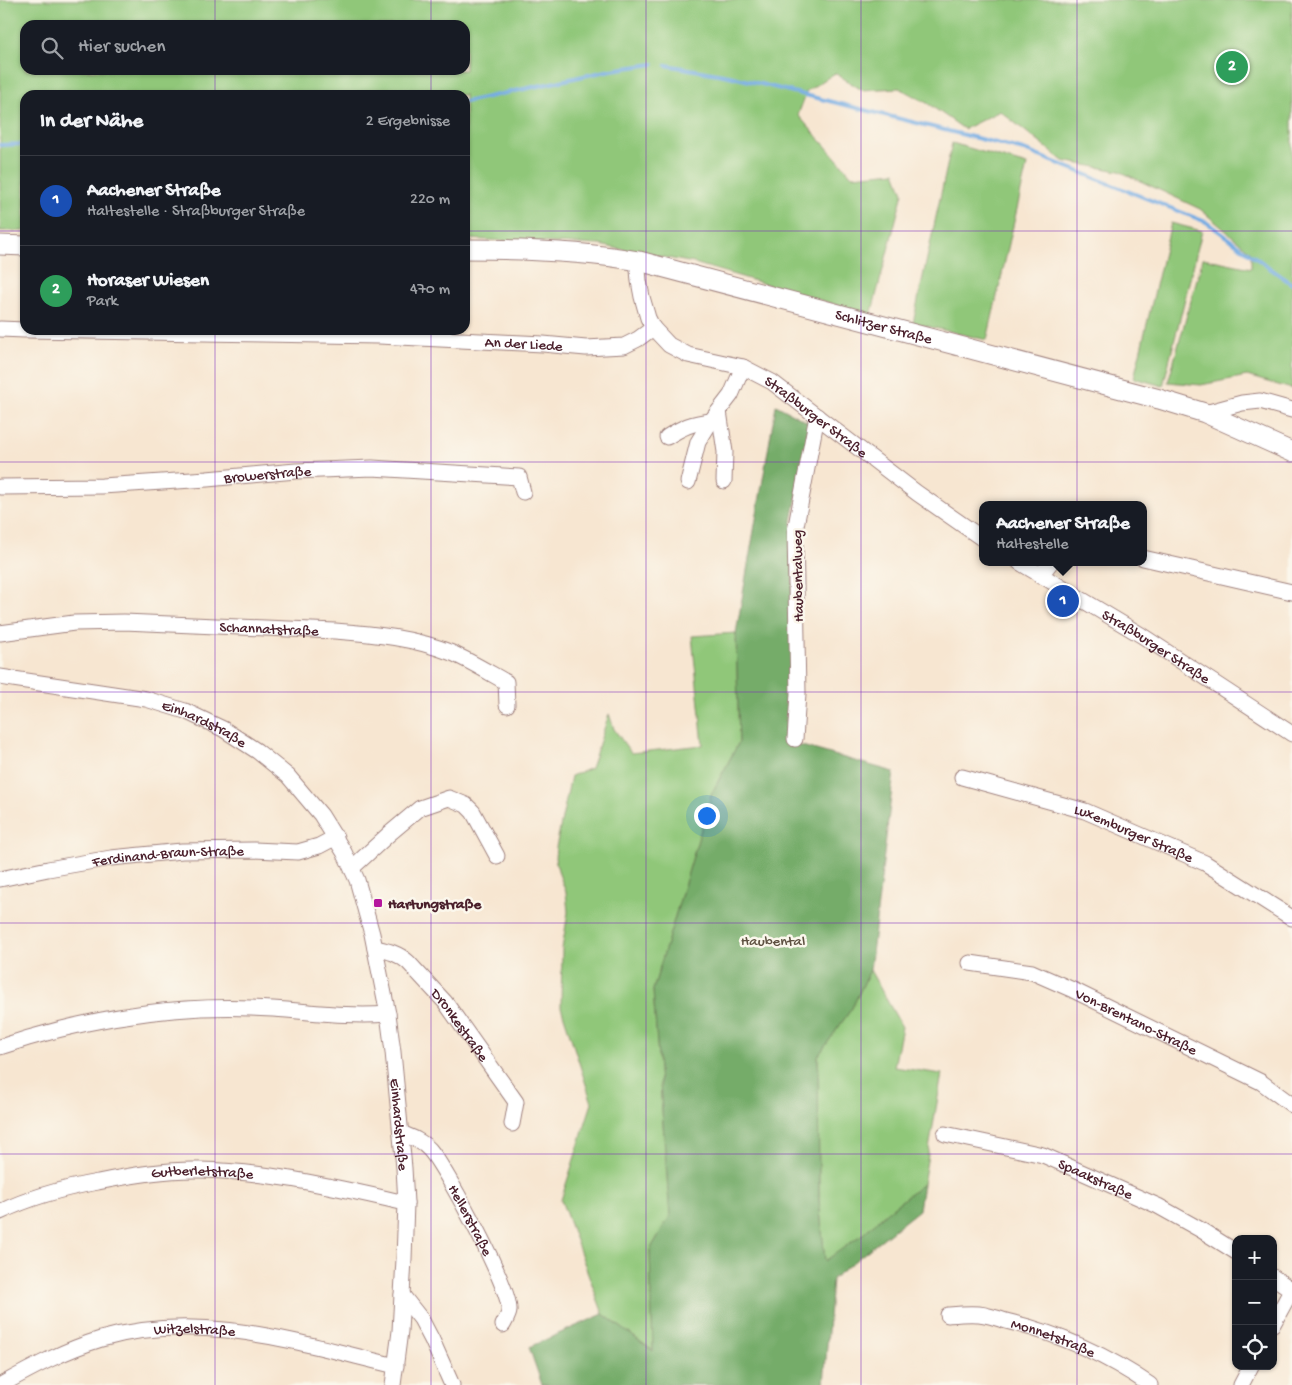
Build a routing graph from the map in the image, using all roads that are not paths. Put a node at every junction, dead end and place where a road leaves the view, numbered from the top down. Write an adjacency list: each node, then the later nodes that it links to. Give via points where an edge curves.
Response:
1 (0, 245): 2 (main road)
2 (20, 246)
3 (470, 249): 4 (main road, Schlitzer Straße, via 559,251)
4 (639, 261): 5 (street, Straßburger Straße, via 642,296); 11 (main road, Schlitzer Straße)
5 (653, 328): 8 (street, An der Liede, via 624,346 601,348); 9 (street, Straßburger Straße, via 676,350)
6 (0, 329): 7 (street, An der Liede)
7 (20, 330)
8 (409, 335)
9 (742, 367): 12 (street, via 731,396); 13 (street, Straßburger Straße, via 772,382)
10 (1292, 410): 11 (street, via 1260,401 1242,402)
11 (1205, 413): 15 (main road, Schlitzer Straße)
12 (715, 416): 14 (street, via 695,422); 16 (street, via 724,452); 17 (street, via 698,442)
13 (817, 416): 20 (street, Straßburger Straße); 30 (street, Haubentalweg, via 794,531 798,694)
14 (667, 437)
15 (1292, 452)
16 (724, 481)
17 (688, 482)
18 (0, 488): 19 (street, Browerstraße, via 111,485 372,468 518,477)
19 (523, 492)
20 (979, 536)
21 (1147, 559): 25 (street)
22 (1025, 566): 24 (street, Straßburger Straße)
23 (1048, 566): 24 (street)
24 (1040, 576): 29 (street, Straßburger Straße, via 1141,635)
25 (1292, 592)
26 (0, 633): 28 (street, Schannatstraße, via 74,623 124,622 369,633 434,647 466,661 506,682)
27 (0, 677): 32 (street, Einhardstraße, via 146,699 204,719 241,739 288,776)
28 (508, 705)
29 (1292, 734)
30 (795, 739)
31 (962, 777): 36 (street, Luxemburger Straße, via 1085,811 1205,863)
32 (336, 837): 34 (street, Einhardstraße); 35 (street, Ferdinand-Braun-Straße, via 298,852 182,851 111,858)
33 (497, 856): 34 (street, via 473,812 449,798 420,808)
34 (352, 868): 37 (street, Einhardstraße)
35 (0, 879)
36 (1292, 918)
37 (375, 948): 39 (street, Einhardstraße); 42 (street, Dronkestraße, via 401,956 445,1002 516,1102)
38 (970, 963): 41 (street, Von-Brentano-Straße, via 1032,972 1082,994 1261,1082)
39 (388, 1014): 40 (street, via 358,1016 251,1008 173,1010 66,1027); 43 (street, Einhardstraße)
40 (0, 1047)
41 (1292, 1105)
42 (512, 1124)
43 (401, 1133): 45 (street, Einhardstraße); 53 (street, Hellerstraße, via 430,1149 454,1187 504,1289 510,1311)
44 (945, 1134): 47 (street, Spaakstraße, via 1042,1155 1158,1206)
45 (406, 1202): 46 (street, Gutberletstraße, via 290,1179 199,1170 133,1175 84,1184); 50 (street, Einhardstraße)
46 (0, 1212)
47 (1232, 1249)
48 (1277, 1280): 49 (street)
49 (1292, 1290): 52 (street)
50 (402, 1295): 54 (street, Einhardstraße); 58 (street, via 421,1320)
51 (948, 1315): 59 (street, Monnetstraße, via 980,1314 1037,1330 1098,1354)
52 (1277, 1317)
53 (503, 1325)
54 (396, 1366): 56 (street, Witzelstraße, via 273,1337 208,1328 175,1328 140,1330 101,1339 38,1364); 57 (street, Einhardstraße)
55 (1248, 1370): 60 (street)
56 (1, 1385)
57 (393, 1385)
58 (452, 1385)
59 (1150, 1385)
60 (1240, 1385)

